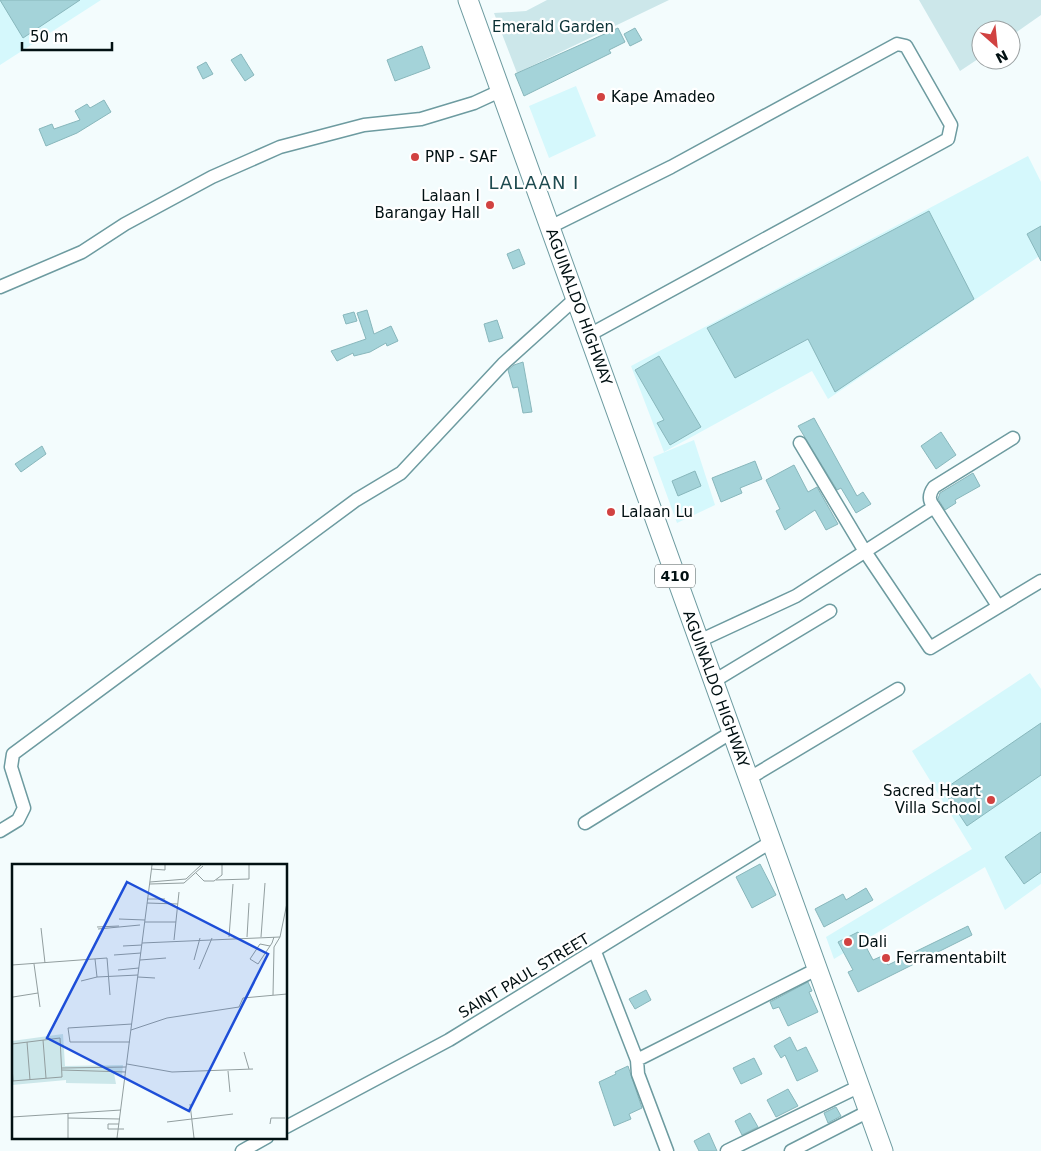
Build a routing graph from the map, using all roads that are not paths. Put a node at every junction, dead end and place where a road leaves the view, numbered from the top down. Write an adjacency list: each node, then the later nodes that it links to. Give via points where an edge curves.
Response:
1 (468, 0): 2 (main road, AGUINALDO HIGHWAY / 410)
2 (500, 91): 3 (main road, AGUINALDO HIGHWAY / 410); 4 (street, via 474,103 421,119 364,125 280,146 212,177 125,224 82,252)
3 (550, 227): 5 (main road, AGUINALDO HIGHWAY / 410); 6 (street, via 671,167 897,44 906,46 951,125 948,139)
4 (0, 287)
5 (576, 298): 6 (main road, AGUINALDO HIGHWAY / 410); 20 (street, via 503,364 401,473 356,500 13,754 11,767 24,808 18,820)
6 (589, 335): 14 (main road, AGUINALDO HIGHWAY / 410)
7 (1013, 438): 9 (street, via 934,487 929,496)
8 (800, 443): 10 (street)
9 (934, 507): 10 (street); 12 (street)
10 (864, 550): 12 (street, via 930,648); 14 (street, via 796,596)
11 (1041, 582): 12 (street)
12 (998, 606)
13 (830, 611): 15 (street)
14 (699, 641): 15 (main road, AGUINALDO HIGHWAY / 410)
15 (714, 681): 17 (main road, AGUINALDO HIGHWAY / 410)
16 (898, 690): 18 (street)
17 (732, 732): 18 (main road, AGUINALDO HIGHWAY / 410); 19 (street)
18 (748, 779): 21 (main road, AGUINALDO HIGHWAY / 410)
19 (585, 824)
20 (0, 831)
21 (771, 842): 22 (street, SAINT PAUL STREET); 23 (main road, AGUINALDO HIGHWAY / 410)
22 (595, 952): 24 (street); 27 (street, SAINT PAUL STREET, via 449,1040)
23 (817, 969): 24 (street); 25 (main road, AGUINALDO HIGHWAY / 410)
24 (637, 1060): 30 (street, via 638,1074)
25 (860, 1086): 26 (main road, AGUINALDO HIGHWAY / 410); 31 (street)
26 (869, 1111): 32 (street); 33 (main road, AGUINALDO HIGHWAY / 410)
27 (288, 1126)
28 (265, 1138): 29 (street)
29 (242, 1151)
30 (668, 1151)
31 (727, 1151)
32 (791, 1151)
33 (883, 1151)

